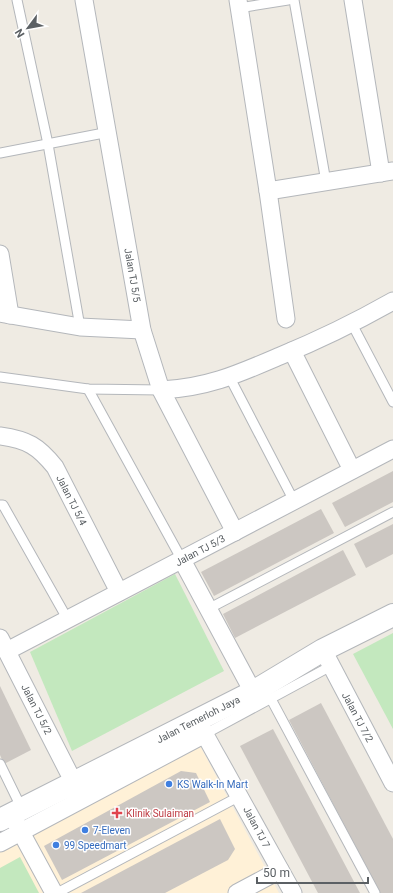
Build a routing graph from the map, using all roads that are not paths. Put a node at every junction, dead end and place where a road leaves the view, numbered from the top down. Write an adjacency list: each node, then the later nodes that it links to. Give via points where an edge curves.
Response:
1 (17, 0): 8 (lane)
2 (84, 0): 7 (street, Jalan TJ 5/5)
3 (288, 0): 6 (lane)
4 (294, 0): 11 (lane)
5 (353, 0): 10 (street)
6 (238, 4): 12 (street)
7 (109, 132): 8 (lane); 19 (street, Jalan TJ 5/5)
8 (48, 144): 9 (lane); 18 (lane)
9 (0, 153)
10 (387, 172): 11 (street)
11 (326, 182): 12 (street)
12 (268, 191): 16 (street)
13 (0, 254): 15 (street)
14 (393, 301): 17 (street)
15 (5, 314): 18 (street)
16 (286, 318)
17 (352, 324): 20 (street); 25 (lane)
18 (80, 327): 19 (street)
19 (142, 330): 24 (street, Jalan TJ 5/5)
20 (292, 352): 22 (street); 28 (street)
21 (0, 377): 23 (lane)
22 (230, 378): 24 (street, via 201,386); 29 (lane)
23 (88, 389): 24 (lane); 33 (lane)
24 (161, 390): 32 (street, Jalan TJ 5/5)
25 (393, 402)
26 (0, 436): 34 (street, Jalan TJ 5/4, via 17,438 32,444 55,467)
27 (393, 449): 28 (street, Jalan TJ 5/3)
28 (352, 470): 29 (street, Jalan TJ 5/3)
29 (294, 501): 32 (street, Jalan TJ 5/3)
30 (0, 505): 37 (lane)
31 (393, 512): 35 (lane)
32 (235, 532): 33 (street, Jalan TJ 5/3)
33 (182, 560): 34 (street, Jalan TJ 5/3); 35 (street)
34 (119, 592): 37 (street, Jalan TJ 5/3)
35 (208, 609): 40 (street)
36 (393, 615): 39 (street, Jalan Temerloh Jaya)
37 (68, 620): 38 (street, Jalan TJ 5/3)
38 (4, 644): 43 (street, Jalan TJ 5/2)
39 (327, 658): 40 (street, Jalan Temerloh Jaya); 44 (street, Jalan TJ 7/2)
40 (262, 695): 41 (street, Jalan Temerloh Jaya); 53 (lane)
41 (201, 727): 43 (street, Jalan Temerloh Jaya); 45 (street, Jalan TJ 7); 46 (street)
42 (0, 764): 46 (lane)
43 (73, 781): 46 (street, Jalan Temerloh Jaya)
44 (393, 783)
45 (240, 796): 48 (street, Jalan TJ 7); 50 (lane)
46 (14, 818): 47 (street); 49 (street)
47 (0, 843)
48 (280, 870): 51 (street); 52 (street, Jalan TJ 7)
49 (54, 893)
50 (57, 893)
51 (237, 893)
52 (293, 893)
53 (375, 893)

